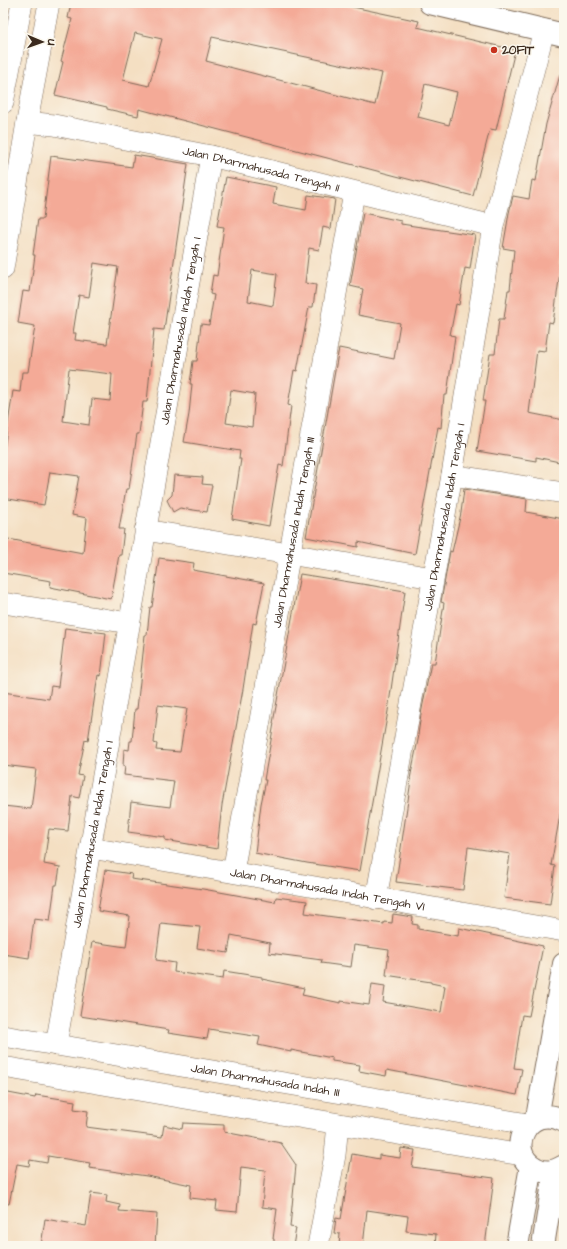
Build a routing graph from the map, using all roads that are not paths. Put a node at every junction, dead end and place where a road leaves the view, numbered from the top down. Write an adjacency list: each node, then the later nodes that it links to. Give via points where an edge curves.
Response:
1 (22, 3): 5 (street)
2 (49, 3): 6 (street)
3 (430, 3): 4 (main road)
4 (554, 33): 9 (street, Jalan Dharmahusada Indah Tengah I, via 517,136)
5 (3, 103)
6 (27, 122): 7 (street, Jalan Dharmahusada Tengah II); 10 (street)
7 (211, 156): 8 (street, Jalan Dharmahusada Tengah II); 13 (street, Jalan Dharmahusada Indah Tengah I)
8 (354, 193): 9 (street, Jalan Dharmahusada Tengah II); 14 (street, Jalan Dharmahusada Indah Tengah III)
9 (493, 226): 11 (street, Jalan Dharmahusada Indah Tengah I)
10 (3, 269)
11 (452, 475): 12 (street); 15 (street, Jalan Dharmahusada Indah Tengah I)
12 (564, 493)
13 (145, 530): 14 (street); 17 (street, Jalan Dharmahusada Indah Tengah I)
14 (289, 554): 15 (street); 19 (street, Jalan Dharmahusada Indah Tengah III)
15 (433, 578): 20 (street, Jalan Dharmahusada Indah Tengah I)
16 (3, 603): 17 (street)
17 (129, 623): 18 (street, Jalan Dharmahusada Indah Tengah I)
18 (90, 848): 19 (street, Jalan Dharmahusada Indah Tengah VI); 24 (street, Jalan Dharmahusada Indah Tengah I)
19 (233, 872): 20 (street, Jalan Dharmahusada Indah Tengah VI)
20 (376, 899): 21 (street, Jalan Dharmahusada Indah Tengah VI)
21 (564, 931)
22 (564, 964): 27 (main road)
23 (3, 1036): 24 (street, Jalan Dharmahusada Indah III)
24 (56, 1045): 27 (street, Jalan Dharmahusada Indah III)
25 (3, 1067): 28 (street)
26 (564, 1120): 27 (main road, via 551,1116)
27 (533, 1121): 29 (main road, via 522,1133 520,1144)
28 (338, 1124): 29 (street); 31 (street, via 335,1155)
29 (527, 1160): 30 (main road, via 539,1170 547,1172); 32 (main road)
30 (560, 1168): 33 (main road)
31 (318, 1246)
32 (517, 1246)
33 (543, 1246)

